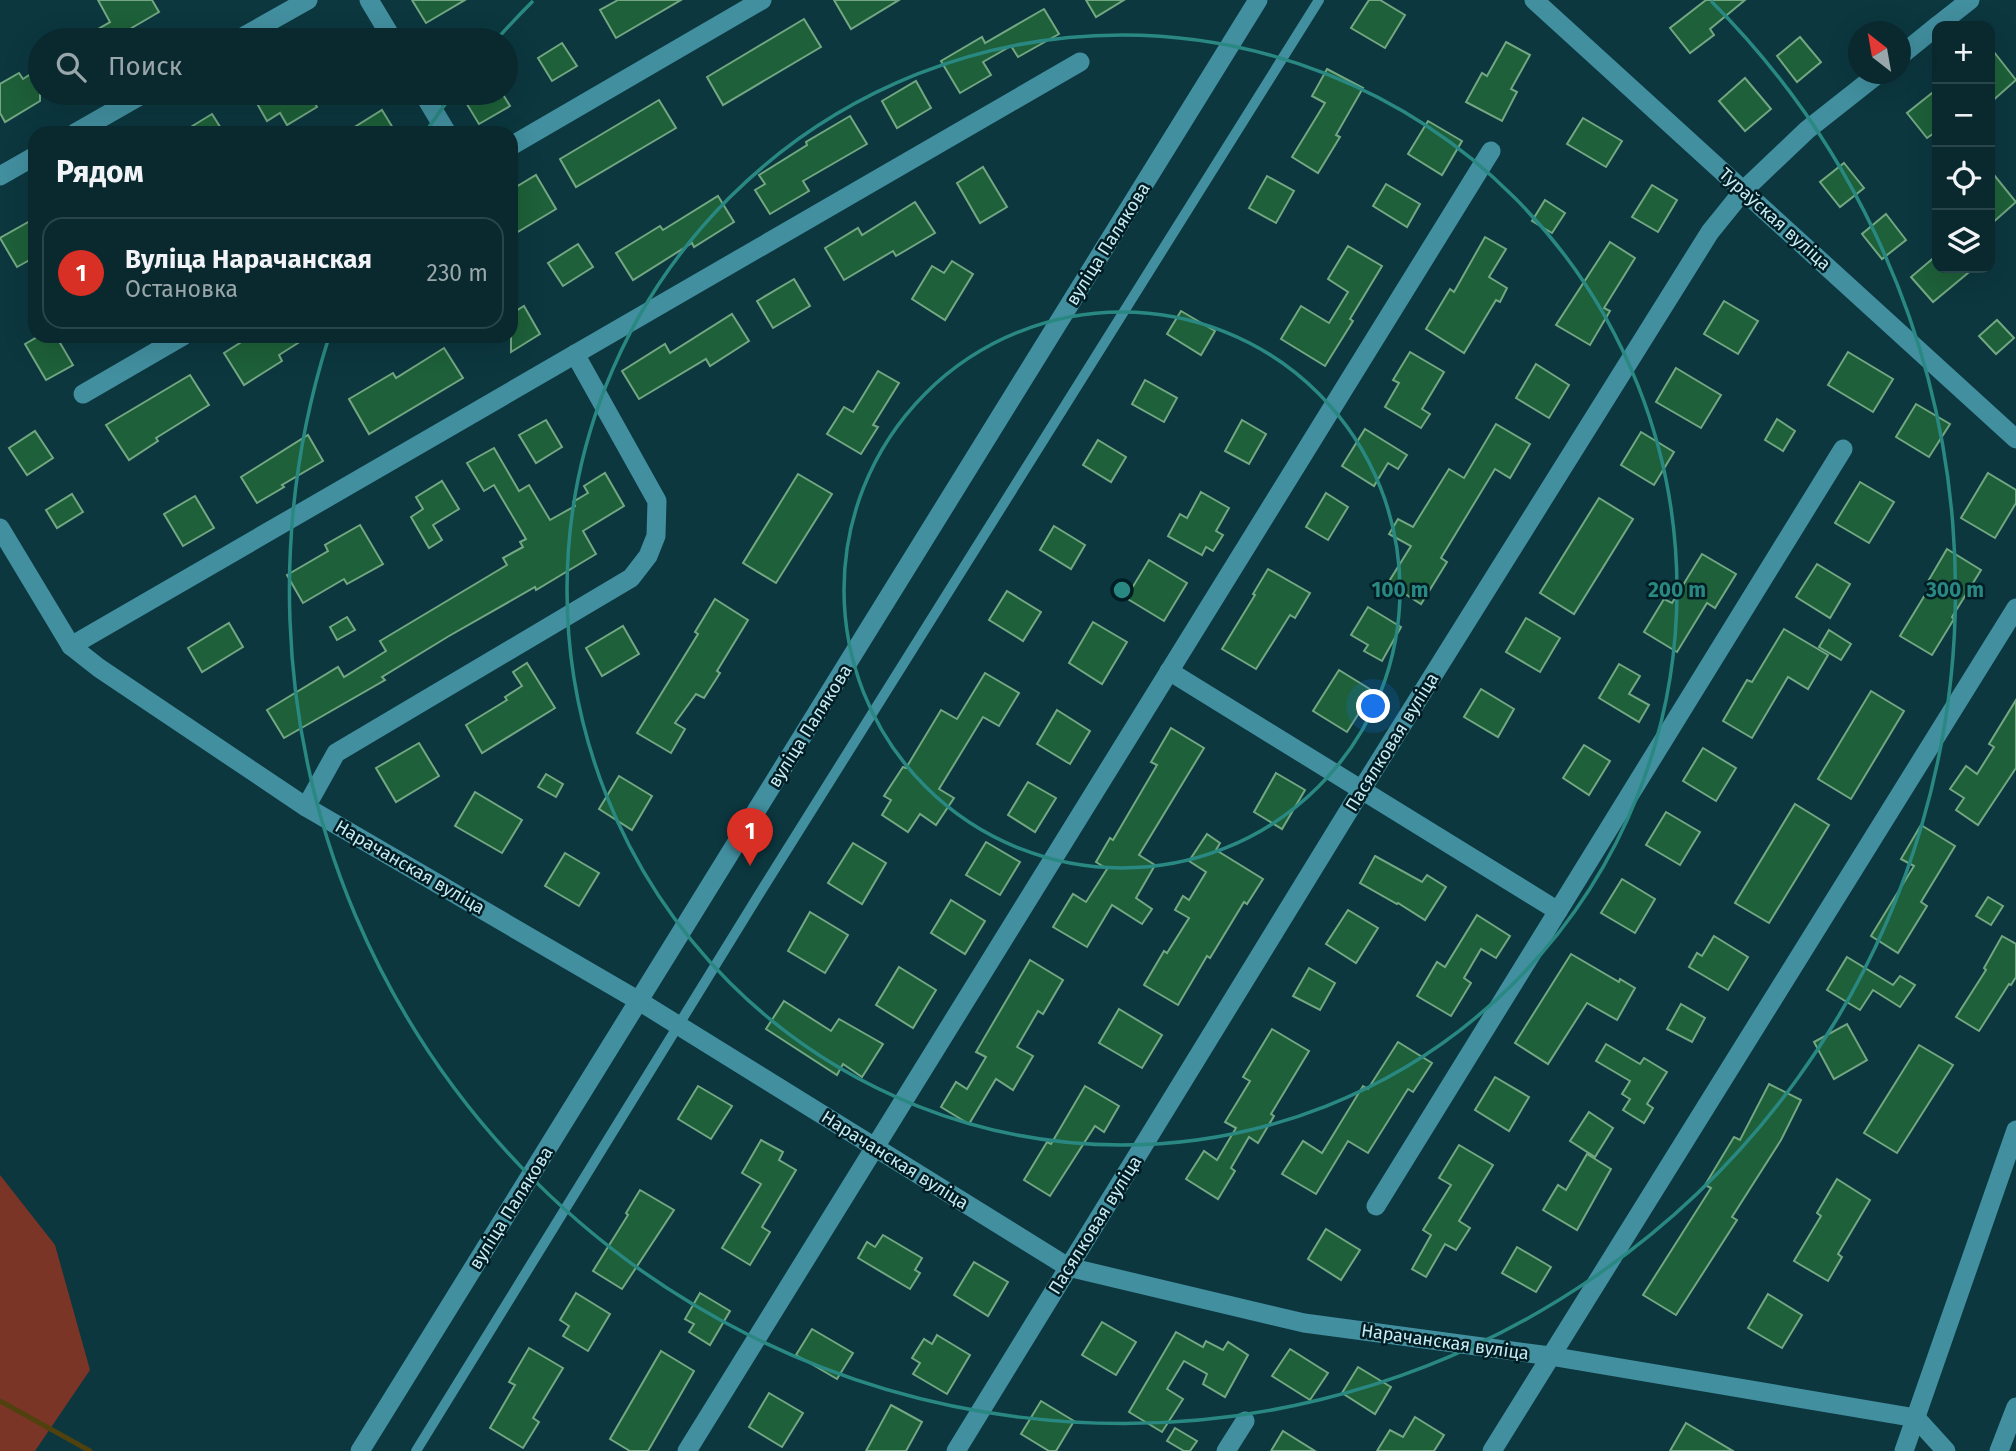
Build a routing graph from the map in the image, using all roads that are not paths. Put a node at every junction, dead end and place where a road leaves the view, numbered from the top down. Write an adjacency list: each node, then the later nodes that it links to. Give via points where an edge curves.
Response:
1 (308, 0): 9 (street)
2 (369, 0): 10 (street)
3 (762, 0): 19 (street)
4 (1258, 0): 36 (street, вуліца Палякова)
5 (1319, 0): 37 (lane)
6 (1534, 0): 23 (street, Тураўская вуліца)
7 (1970, 0): 8 (street)
8 (1943, 21)
9 (258, 28)
10 (386, 28)
11 (1932, 30): 12 (street)
12 (1911, 47)
13 (1080, 61): 25 (street)
14 (1865, 84): 23 (street, Пасялковая вуліца, via 1807,130)
15 (124, 105): 17 (street)
16 (430, 105): 18 (street)
17 (87, 126)
18 (443, 126)
19 (518, 142)
20 (1491, 151): 32 (street)
21 (28, 160): 22 (street)
22 (0, 176)
23 (1744, 190): 27 (street, Тураўская вуліца); 33 (street, Пасялковая вуліца, via 1710,232)
24 (171, 343): 26 (street)
25 (575, 354): 31 (street); 34 (street, via 657,501 656,536 648,556 631,578 336,753)
26 (83, 394)
27 (2016, 439)
28 (1843, 449): 35 (street)
29 (0, 528): 31 (street, Нарачанская вуліца)
30 (2016, 608): 42 (street)
31 (71, 646): 34 (street, Нарачанская вуліца)
32 (1170, 671): 33 (street); 39 (street)
33 (1362, 789): 35 (street); 41 (street, Пасялковая вуліца)
34 (306, 807): 36 (street, Нарачанская вуліца)
35 (1558, 911): 40 (street)
36 (639, 1001): 37 (street, Нарачанская вуліца); 46 (street, вуліца Палякова)
37 (680, 1026): 39 (street, Нарачанская вуліца); 47 (lane)
38 (2016, 1130): 44 (street)
39 (875, 1148): 41 (street, Нарачанская вуліца); 48 (street)
40 (1376, 1206)
41 (1068, 1268): 42 (street, Нарачанская вуліца, via 1304,1323); 49 (street, Пасялковая вуліца)
42 (1550, 1356): 44 (street, Нарачанская вуліца); 51 (street)
43 (2014, 1416): 54 (street)
44 (1916, 1418): 52 (street); 53 (street)
45 (1245, 1421): 50 (street)
46 (360, 1451)
47 (416, 1451)
48 (687, 1451)
49 (956, 1451)
50 (1226, 1451)
51 (1492, 1451)
52 (1904, 1451)
53 (1946, 1451)
54 (1999, 1451)

